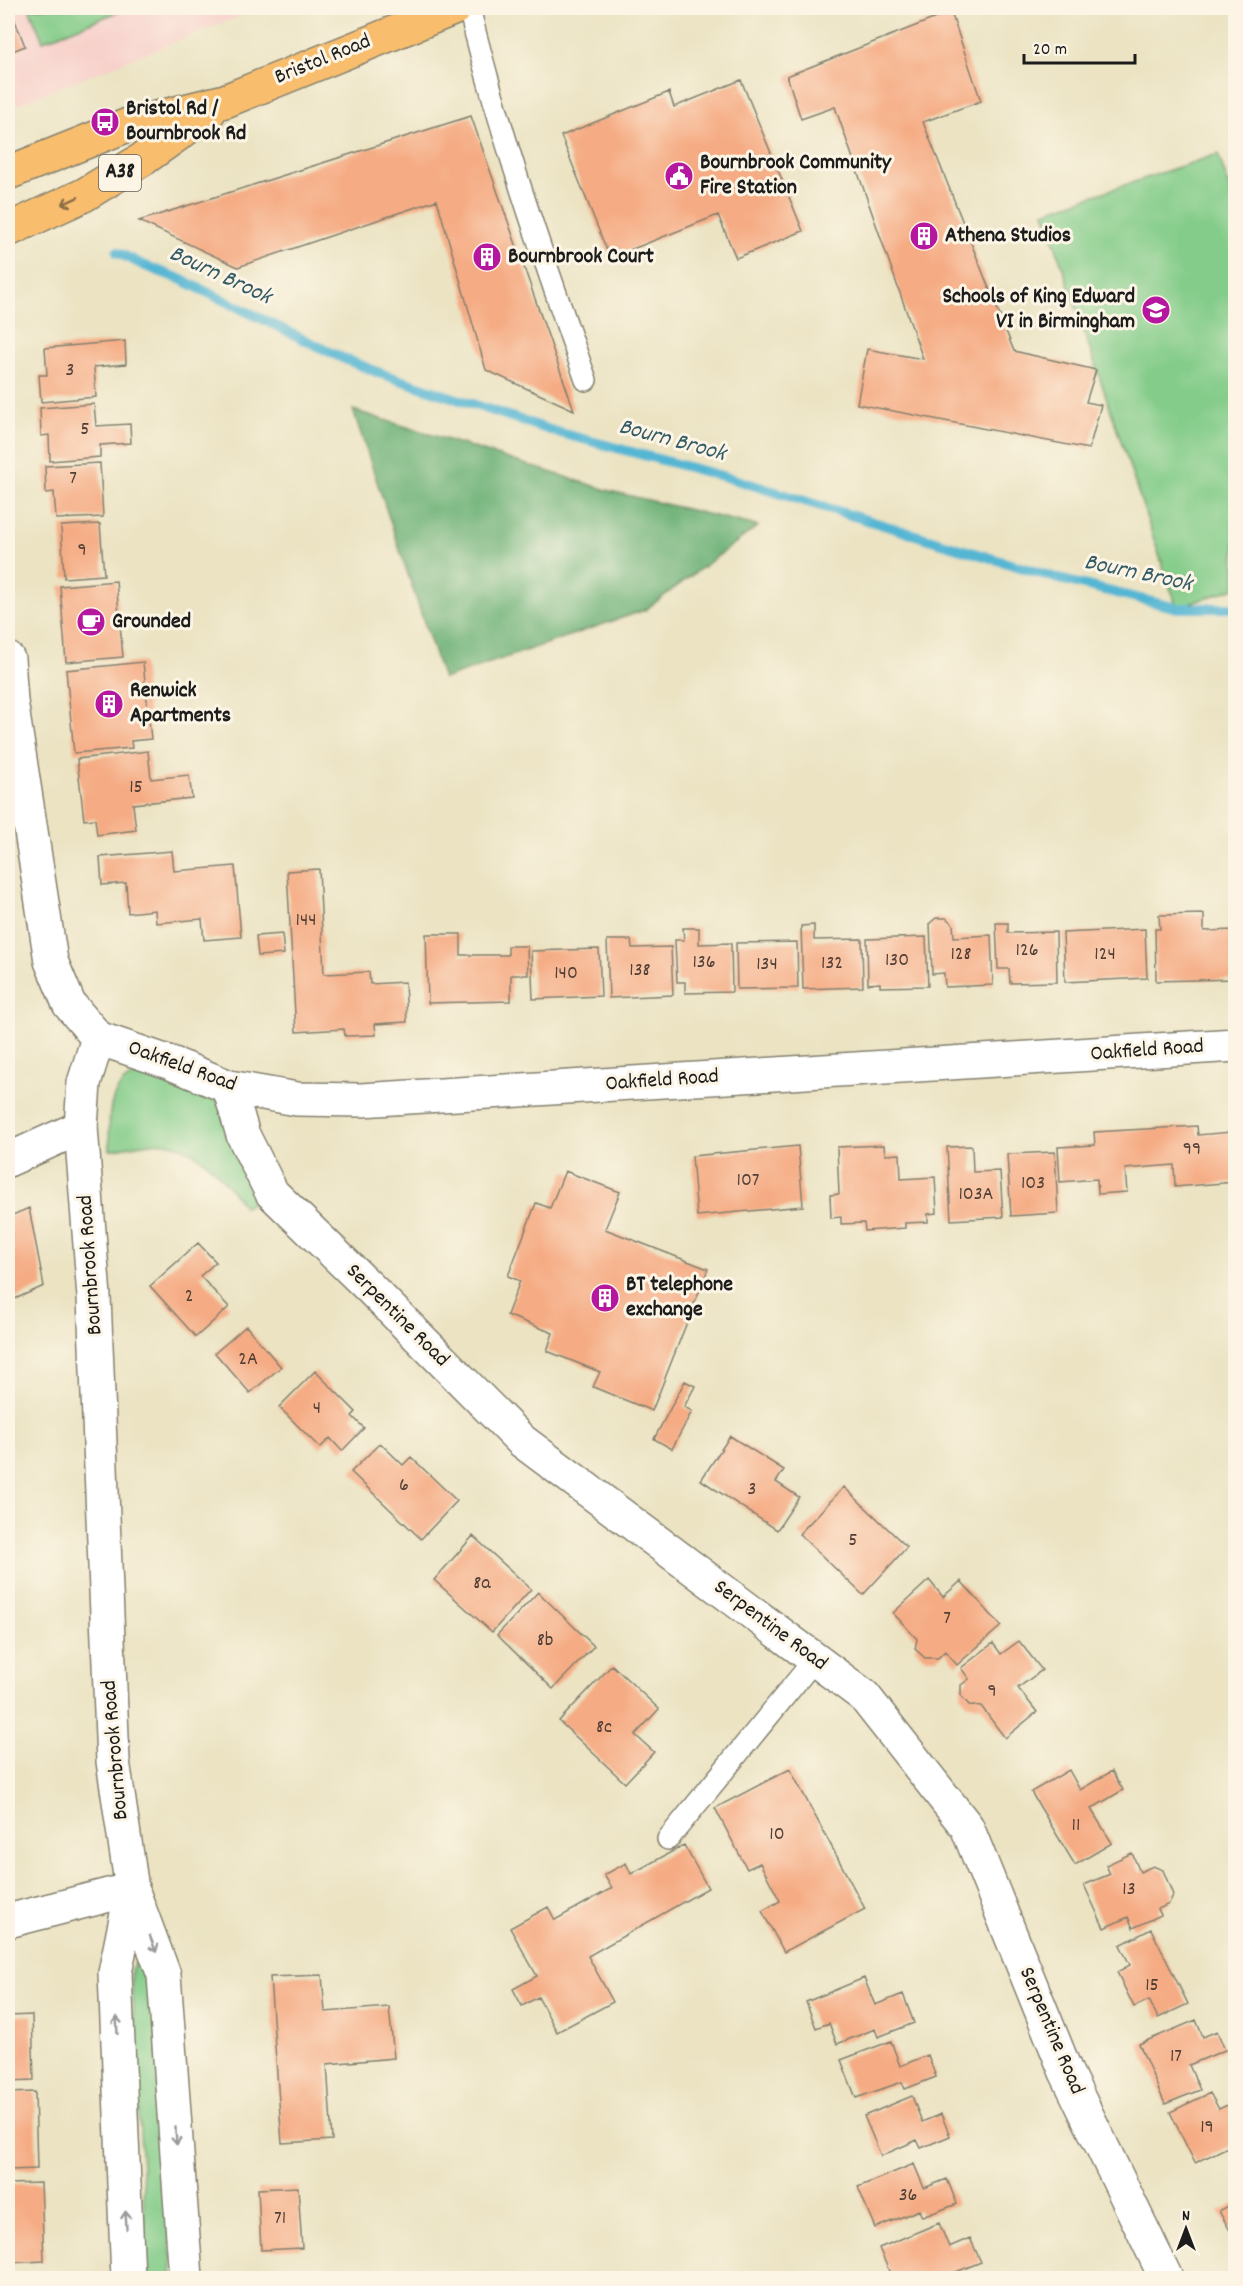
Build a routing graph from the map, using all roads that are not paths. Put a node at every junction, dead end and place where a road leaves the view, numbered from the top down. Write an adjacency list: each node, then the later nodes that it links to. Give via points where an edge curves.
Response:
1 (455, 8): 3 (highway, Bristol Road / A38)
2 (469, 8): 6 (lane, via 487,81)
3 (225, 101): 4 (highway, Bristol Road / A38, via 128,125); 5 (highway, Bristol Road / A38, one-way to 5, via 84,195)
4 (8, 173)
5 (8, 230)
6 (586, 380)
7 (8, 659): 8 (street)
8 (9, 702): 9 (street, via 51,961 69,1004)
9 (98, 1038): 11 (street, Oakfield Road); 12 (street, Bournbrook Road, via 84,1083)
10 (1236, 1045): 11 (street, Oakfield Road, via 362,1100 297,1099)
11 (229, 1087): 14 (street, Serpentine Road, via 243,1135 272,1193 522,1441)
12 (81, 1127): 13 (street); 16 (street, Bournbrook Road, via 94,1298 113,1761)
13 (8, 1160)
14 (815, 1659): 15 (lane); 20 (street, Serpentine Road, via 864,1696 968,1827 1066,2072)
15 (668, 1839)
16 (132, 1889): 17 (street); 18 (street, Bournbrook Road, one-way to 16, via 115,1973); 19 (street, Bournbrook Road, one-way to 19, via 164,1975)
17 (8, 1921)
18 (128, 2278)
19 (186, 2278)
20 (1166, 2278)

